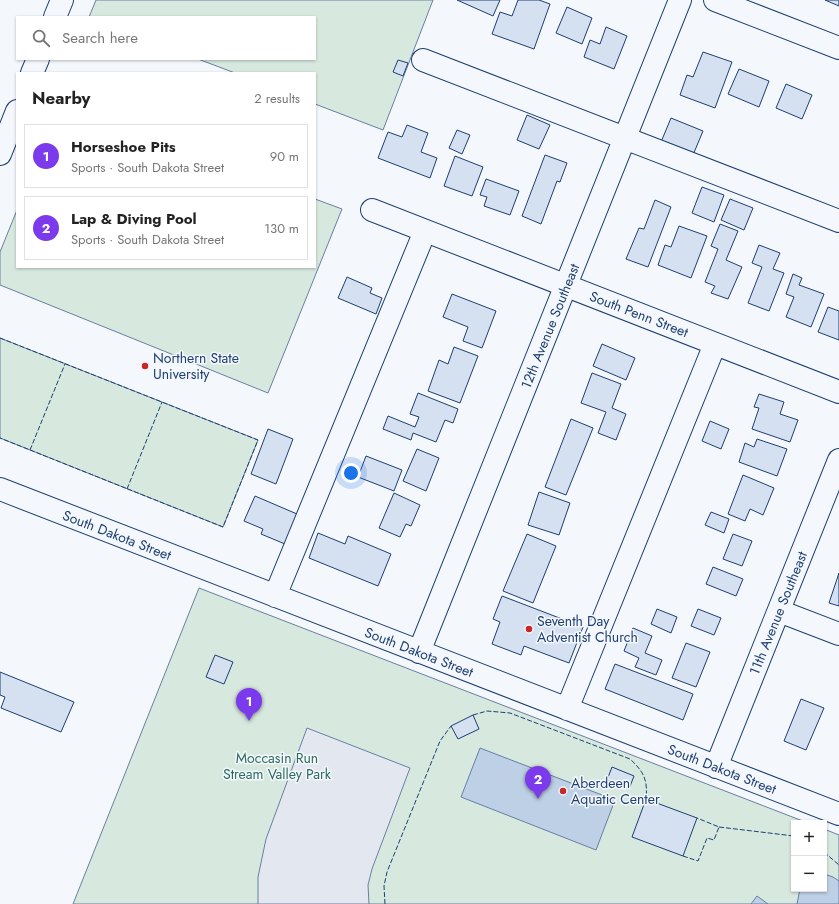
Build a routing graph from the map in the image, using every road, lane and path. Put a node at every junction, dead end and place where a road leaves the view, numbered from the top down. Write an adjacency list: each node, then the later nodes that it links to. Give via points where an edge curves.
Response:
1 (680, 0): 8 (street, 12th Avenue Southeast)
2 (715, 0): 3 (street)
3 (839, 48)
4 (38, 60): 6 (street)
5 (423, 60): 8 (street)
6 (32, 72)
7 (16, 114): 9 (street)
8 (626, 138): 11 (street); 13 (street, 12th Avenue Southeast)
9 (0, 154)
10 (372, 210): 12 (street, South Penn Street)
11 (839, 221)
12 (425, 231): 13 (street, South Penn Street); 18 (street)
13 (566, 285): 14 (street, South Penn Street); 21 (street, 12th Avenue Southeast)
14 (715, 344): 15 (street, South Penn Street); 22 (street)
15 (839, 392)
16 (839, 460): 19 (street, 11th Avenue Southeast)
17 (0, 490): 18 (street, South Dakota Street)
18 (275, 596): 21 (street, South Dakota Street)
19 (779, 611): 20 (street); 23 (street, 11th Avenue Southeast)
20 (839, 634)
21 (419, 652): 22 (street, South Dakota Street)
22 (567, 709): 23 (street, South Dakota Street)
23 (716, 767): 24 (street, South Dakota Street)
24 (839, 814)

